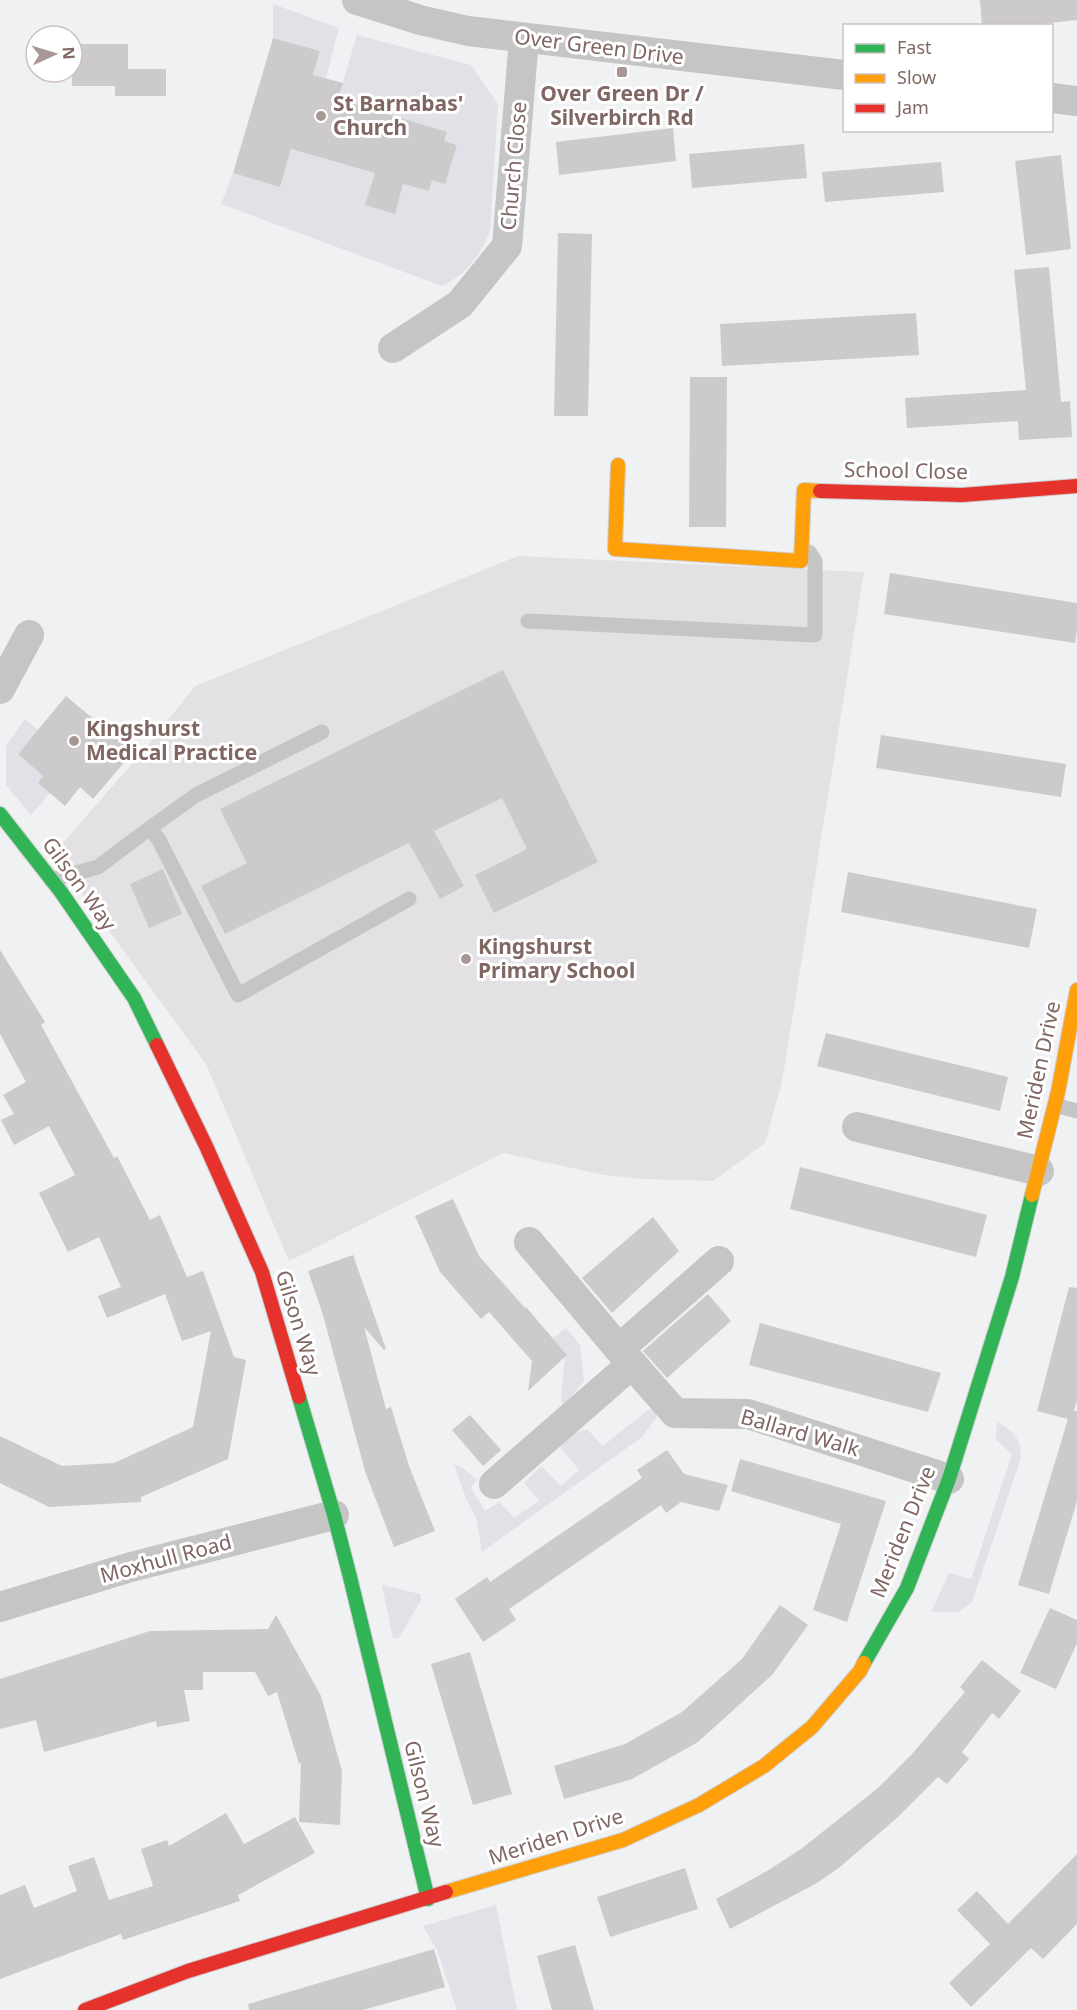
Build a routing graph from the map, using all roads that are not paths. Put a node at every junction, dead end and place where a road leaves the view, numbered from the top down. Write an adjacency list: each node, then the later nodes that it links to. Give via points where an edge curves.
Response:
1 (357, 0): 2 (street, Over Green Drive, via 429,23)
2 (524, 38): 3 (street, Over Green Drive); 6 (street, Church Close, via 507,246 460,304)
3 (843, 75)
4 (1053, 98): 5 (street)
5 (1077, 101)
6 (393, 348)
7 (618, 465): 9 (street, School Close, via 615,549 801,561)
8 (1077, 486): 9 (street, School Close, via 962,495 804,490)
9 (802, 543): 10 (lane, via 815,561 815,636)
10 (528, 621)
11 (29, 635): 12 (street)
12 (0, 689)
13 (321, 732): 15 (lane, via 196,795)
14 (0, 814): 16 (street, Gilson Way)
15 (150, 828): 16 (lane, via 98,867); 17 (lane, via 238,995)
16 (51, 880): 28 (street, Gilson Way, via 134,998 206,1146 262,1272)
17 (409, 899)
18 (1077, 990): 19 (street, Meriden Drive)
19 (1055, 1105): 20 (lane); 22 (street, Meriden Drive)
20 (1077, 1111)
21 (857, 1127): 22 (street)
22 (1039, 1171): 26 (street, Meriden Drive, via 1012,1277)
23 (529, 1242): 25 (street, Ballard Walk)
24 (718, 1261): 25 (street)
25 (625, 1356): 26 (street, Ballard Walk, via 675,1413 748,1414); 27 (street)
26 (949, 1479): 30 (street, Meriden Drive, via 907,1588 860,1671 812,1727 764,1766 699,1806 623,1840)
27 (494, 1484)
28 (334, 1515): 29 (street, Moxhull Road, via 131,1567); 30 (street, Gilson Way)
29 (0, 1607)
30 (428, 1899): 31 (street, Meriden Drive, via 188,1971)
31 (85, 2010)

